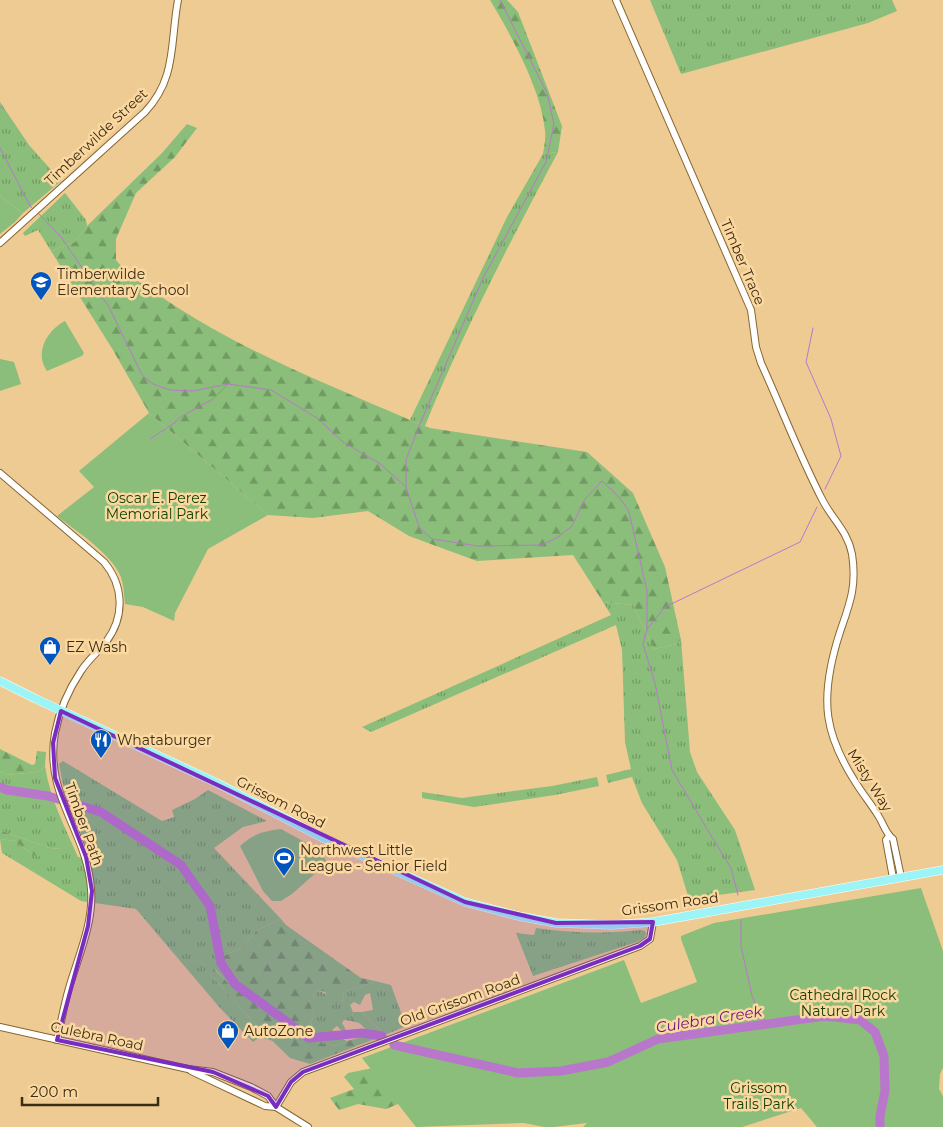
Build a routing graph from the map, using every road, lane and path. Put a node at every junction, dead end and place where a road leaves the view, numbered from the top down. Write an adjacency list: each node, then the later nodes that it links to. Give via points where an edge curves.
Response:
1 (178, 0): 3 (street, Timberwilde Street, via 169,68 156,99)
2 (616, 0): 5 (street, Timber Trace, via 751,310 756,347 762,363 824,503 846,535 854,573)
3 (0, 243)
4 (0, 472): 7 (street, Timber Path, via 104,562 119,589 119,614 114,627 82,670)
5 (853, 592): 9 (street, Misty Way, via 830,666 828,719 846,768 880,818 888,836 886,840)
6 (0, 681): 7 (main road, Grissom Road)
7 (61, 711): 10 (main road, Grissom Road, via 217,783 330,841 465,902 556,923 612,925); 12 (street, Timber Path, via 53,755 55,778 86,857 92,891 88,926)
8 (943, 870): 9 (main road, Grissom Road)
9 (897, 878): 10 (main road, Grissom Road)
10 (653, 922): 14 (street, Old Grissom Road, via 650,939 640,946 300,1074 291,1082)
11 (0, 1027): 12 (street, Culebra Road)
12 (57, 1040): 13 (street, Culebra Road)
13 (188, 1069): 14 (street, Culebra Road, via 265,1106); 14 (street, Culebra Road, via 213,1072 234,1080 268,1096)
14 (276, 1107): 15 (street, Culebra Road)
15 (308, 1127)

